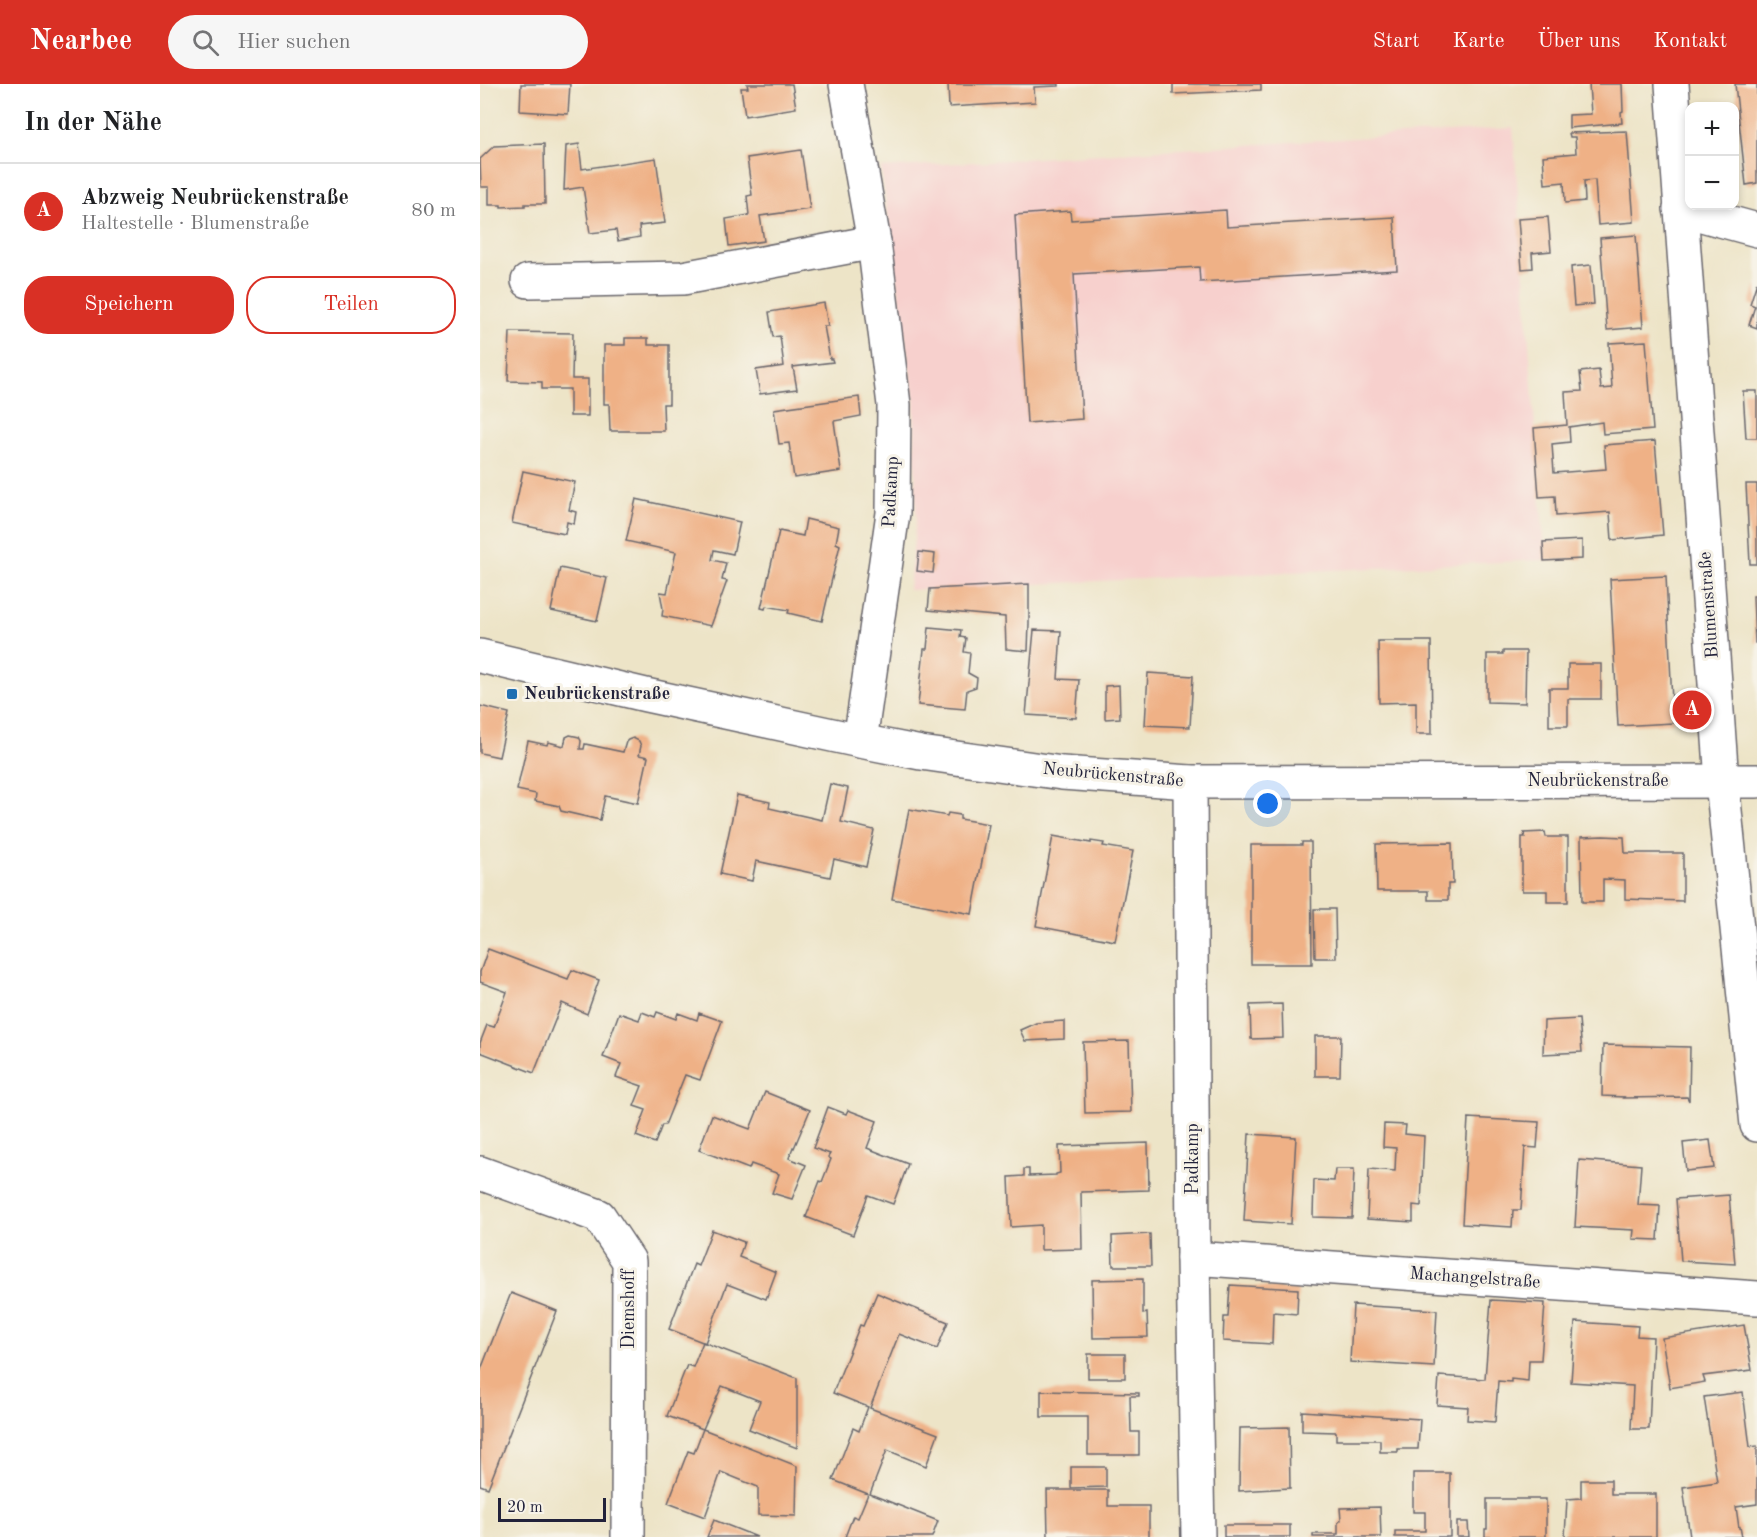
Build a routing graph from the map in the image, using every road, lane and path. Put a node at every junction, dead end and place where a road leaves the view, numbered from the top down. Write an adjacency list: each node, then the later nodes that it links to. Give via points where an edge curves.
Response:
1 (846, 84): 5 (street, Padkamp)
2 (1672, 84): 3 (street, Blumenstraße)
3 (1680, 209): 4 (street); 9 (street, Blumenstraße)
4 (1757, 230)
5 (874, 242): 6 (street, via 683,278); 8 (street, Padkamp, via 894,405 893,513)
6 (528, 281)
7 (480, 656): 8 (street, Neubrückenstraße)
8 (860, 741): 11 (street, Neubrückenstraße, via 1062,773)
9 (1722, 781): 10 (street, Neubrückenstraße); 11 (street, Neubrückenstraße); 12 (street, Blumenstraße)
10 (1757, 781)
11 (1190, 782): 14 (street, Padkamp)
12 (1757, 1125)
13 (480, 1173): 16 (street, Diemshoff, via 599,1216 629,1261)
14 (1193, 1258): 15 (street, Machangelstraße); 17 (street, Padkamp)
15 (1757, 1298)
16 (628, 1537)
17 (1198, 1537)

